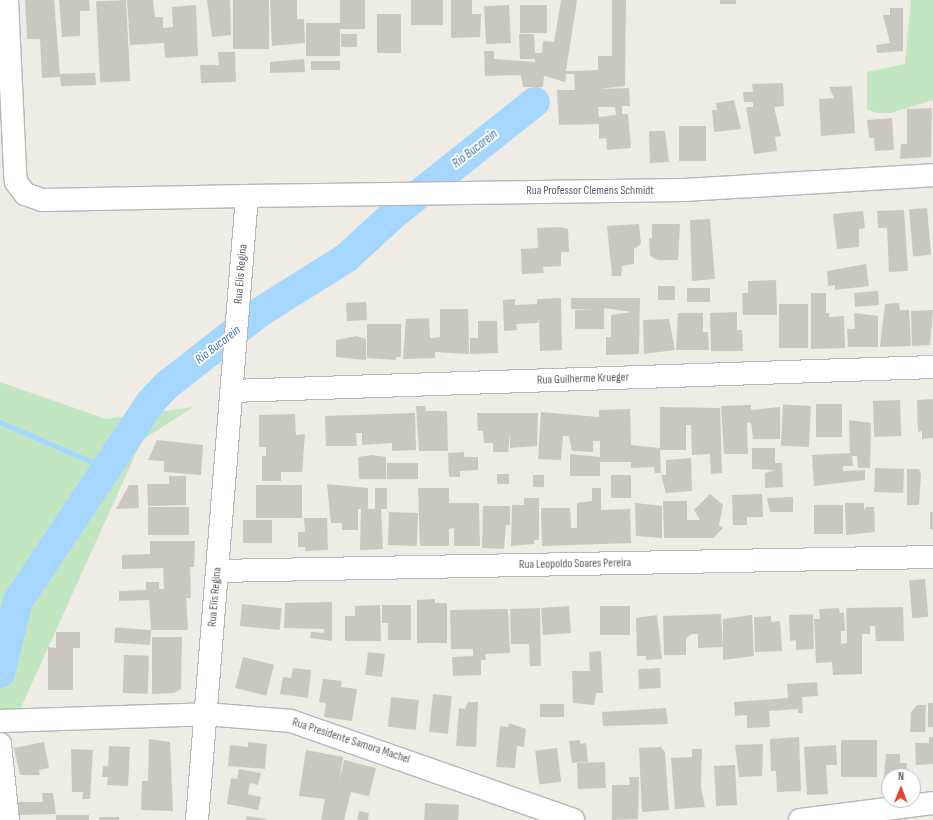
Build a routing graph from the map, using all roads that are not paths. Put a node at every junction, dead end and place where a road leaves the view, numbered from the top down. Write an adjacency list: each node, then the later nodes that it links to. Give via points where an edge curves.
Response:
1 (7, 0): 3 (street, via 16,182 25,194 42,200)
2 (933, 175): 3 (street, Rua Professor Clemens Schmidt, via 684,190 439,191)
3 (247, 196): 5 (street, Rua Elis Regina)
4 (933, 367): 5 (street, Rua Guilherme Krueger)
5 (232, 391): 7 (street, Rua Elis Regina)
6 (933, 557): 7 (street, Rua Leopoldo Soares Pereira)
7 (217, 571): 8 (street, Rua Elis Regina)
8 (206, 714): 9 (street, Rua Presidente Samora Machel); 13 (street, Rua Elis Regina); 14 (street, Rua Presidente Samora Machel, via 306,725)
9 (0, 721)
10 (0, 744): 12 (street)
11 (933, 803): 15 (street)
12 (8, 820)
13 (197, 820)
14 (572, 820)
15 (800, 820)

